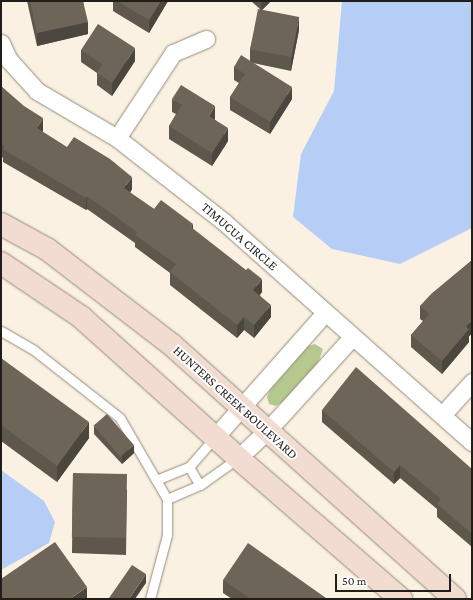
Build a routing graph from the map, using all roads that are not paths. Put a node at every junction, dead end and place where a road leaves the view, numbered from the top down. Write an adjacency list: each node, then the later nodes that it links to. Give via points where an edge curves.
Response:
1 (206, 39): 3 (street, via 173,53)
2 (1, 43): 3 (street, TIMUCUA CIRCLE, via 9,60 37,91)
3 (117, 138): 6 (street, TIMUCUA CIRCLE, via 224,222)
4 (1, 224): 10 (street, HUNTERS CREEK BOULEVARD, via 47,249 166,340)
5 (1, 263): 13 (street, via 80,317)
6 (325, 313): 8 (street, TIMUCUA CIRCLE); 10 (street)
7 (1, 331): 17 (lane, via 35,351 120,418)
8 (352, 337): 11 (street, TIMUCUA CIRCLE); 12 (street)
9 (472, 382): 11 (street)
10 (241, 409): 12 (street, HUNTERS CREEK BOULEVARD); 13 (street)
11 (442, 415): 14 (street, TIMUCUA CIRCLE)
12 (266, 432): 15 (street); 22 (street, HUNTERS CREEK BOULEVARD)
13 (216, 436): 15 (street); 16 (lane)
14 (472, 442)
15 (238, 458): 18 (lane); 21 (street)
16 (189, 467): 17 (lane); 18 (lane)
17 (156, 480): 19 (lane)
18 (200, 485): 19 (lane)
19 (168, 499): 20 (lane, via 167,535)
20 (150, 599)
21 (401, 599)
22 (455, 599)

